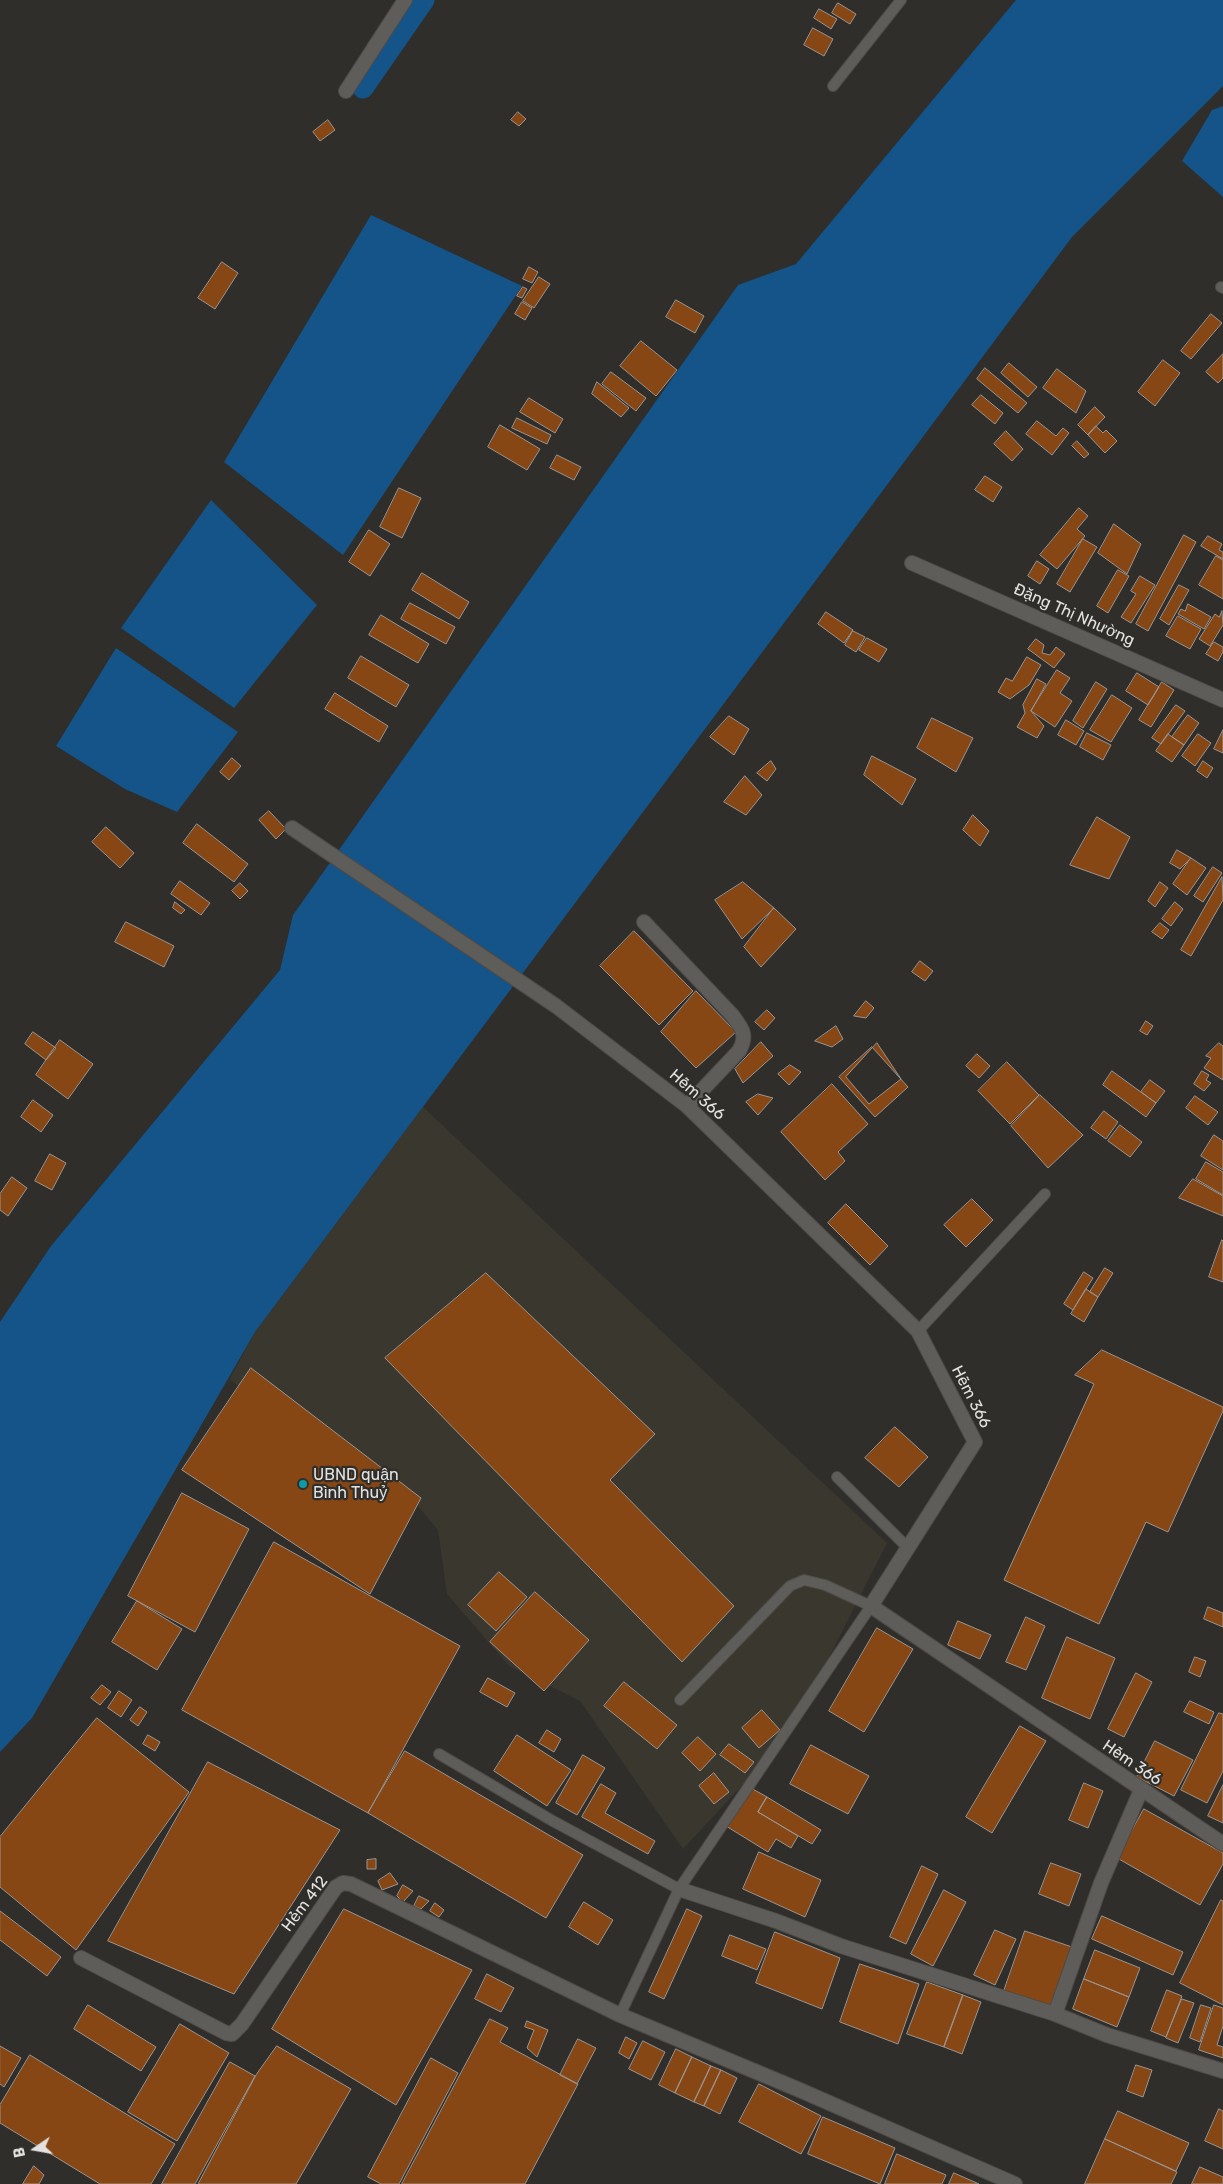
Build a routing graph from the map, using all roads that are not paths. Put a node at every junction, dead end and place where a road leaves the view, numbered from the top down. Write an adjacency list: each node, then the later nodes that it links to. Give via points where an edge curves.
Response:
1 (405, 0): 4 (street)
2 (901, 0): 3 (lane)
3 (833, 86)
4 (346, 91)
5 (912, 563): 6 (street, Đặng Thị Nhường)
6 (1223, 700)
7 (292, 828): 9 (street, Hẽm 366, via 556,1006)
8 (644, 922): 9 (street, via 743,1029 744,1043 739,1051)
9 (687, 1106): 11 (street, Hẽm 366)
10 (1045, 1194): 11 (lane)
11 (918, 1331): 13 (street, Hẽm 366, via 975,1442)
12 (837, 1477): 13 (lane)
13 (908, 1548): 14 (street, Hẽm 366)
14 (871, 1606): 15 (lane, via 825,1585 804,1580 790,1586); 17 (street, Hẽm 366); 19 (lane)
15 (680, 1700)
16 (439, 1754): 19 (lane, via 551,1820)
17 (1141, 1790): 18 (street, Hẽm 366); 21 (street, via 1101,1883)
18 (1223, 1844)
19 (679, 1889): 21 (street, via 841,1946); 22 (lane)
20 (81, 1958): 22 (street, Hẻm 412, via 232,2034 336,1887 346,1883)
21 (1055, 2014): 23 (street, via 1107,2036)
22 (620, 2015): 24 (street)
23 (1223, 2071)
24 (1015, 2184)

